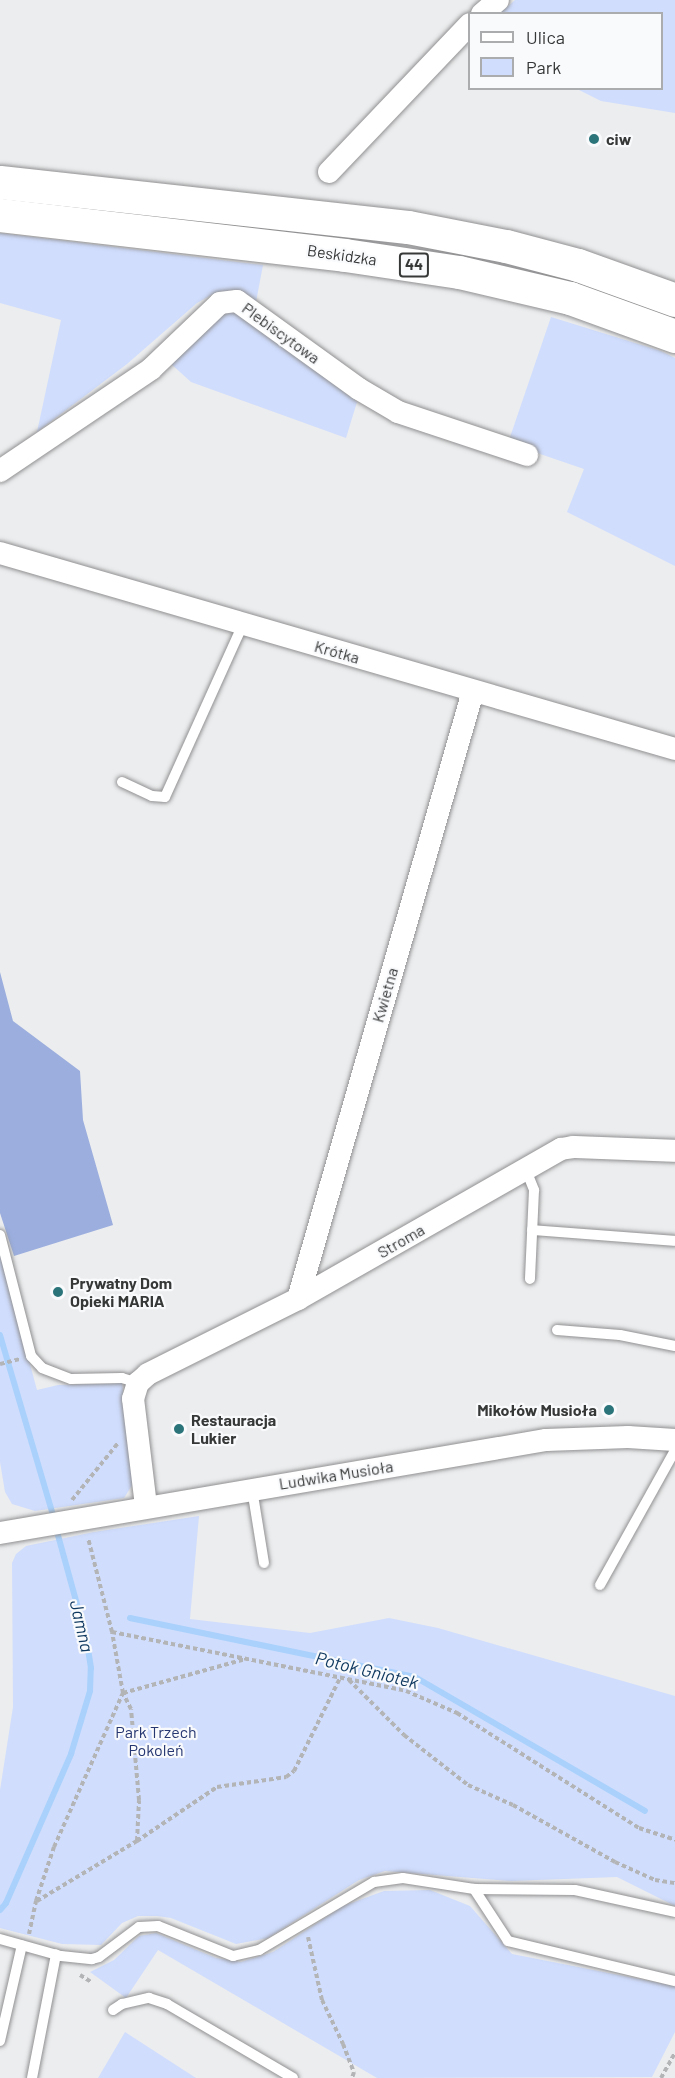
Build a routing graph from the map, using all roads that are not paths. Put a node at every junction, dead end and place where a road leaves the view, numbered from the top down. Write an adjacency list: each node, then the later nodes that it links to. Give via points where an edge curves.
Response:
1 (498, 0): 2 (street)
2 (484, 12)
3 (468, 26): 4 (street)
4 (329, 172)
5 (0, 182): 7 (main road, 44, via 408,227 506,246)
6 (0, 215): 8 (main road, Beskidzka / 44, via 459,272 570,298)
7 (675, 300)
8 (675, 336)
9 (528, 455): 10 (street, Plebiscytowa, via 398,412 359,389 237,301 220,303 151,369)
10 (0, 471)
11 (0, 553): 12 (street, Krótka)
12 (243, 624): 13 (street, Krótka); 15 (lane, via 165,797 152,796)
13 (473, 691): 14 (street, Krótka); 22 (street, Kwietna)
14 (675, 749)
15 (122, 782)
16 (675, 1151): 17 (street, Stroma, via 573,1147 561,1149)
17 (526, 1170): 18 (lane, via 534,1190); 22 (street, Stroma)
18 (532, 1230): 20 (lane); 21 (lane)
19 (0, 1235): 25 (lane, via 31,1356 42,1368 71,1379 122,1378)
20 (675, 1241)
21 (530, 1279)
22 (298, 1299): 25 (street, Stroma, via 148,1374)
23 (557, 1330): 24 (lane, via 620,1335)
24 (675, 1346)
25 (138, 1383): 29 (street, via 133,1399)
26 (675, 1440): 28 (street, Ludwika Musioła, via 546,1440)
27 (675, 1450): 32 (lane)
28 (252, 1489): 29 (street, Ludwika Musioła); 31 (lane)
29 (146, 1506): 30 (street, Ludwika Musioła)
30 (0, 1533)
31 (264, 1563)
32 (600, 1585)
33 (474, 1888): 34 (lane, via 574,1890); 37 (lane, via 404,1878 374,1882 259,1950 233,1956 158,1926 133,1930 99,1957); 38 (lane, via 508,1941)
34 (675, 1912)
35 (0, 1939): 36 (lane)
36 (24, 1946): 37 (lane); 40 (lane)
37 (56, 1954): 41 (lane)
38 (675, 1981)
39 (113, 2010): 42 (lane, via 148,1998 167,2004)
40 (0, 2041)
41 (32, 2078)
42 (293, 2078)

